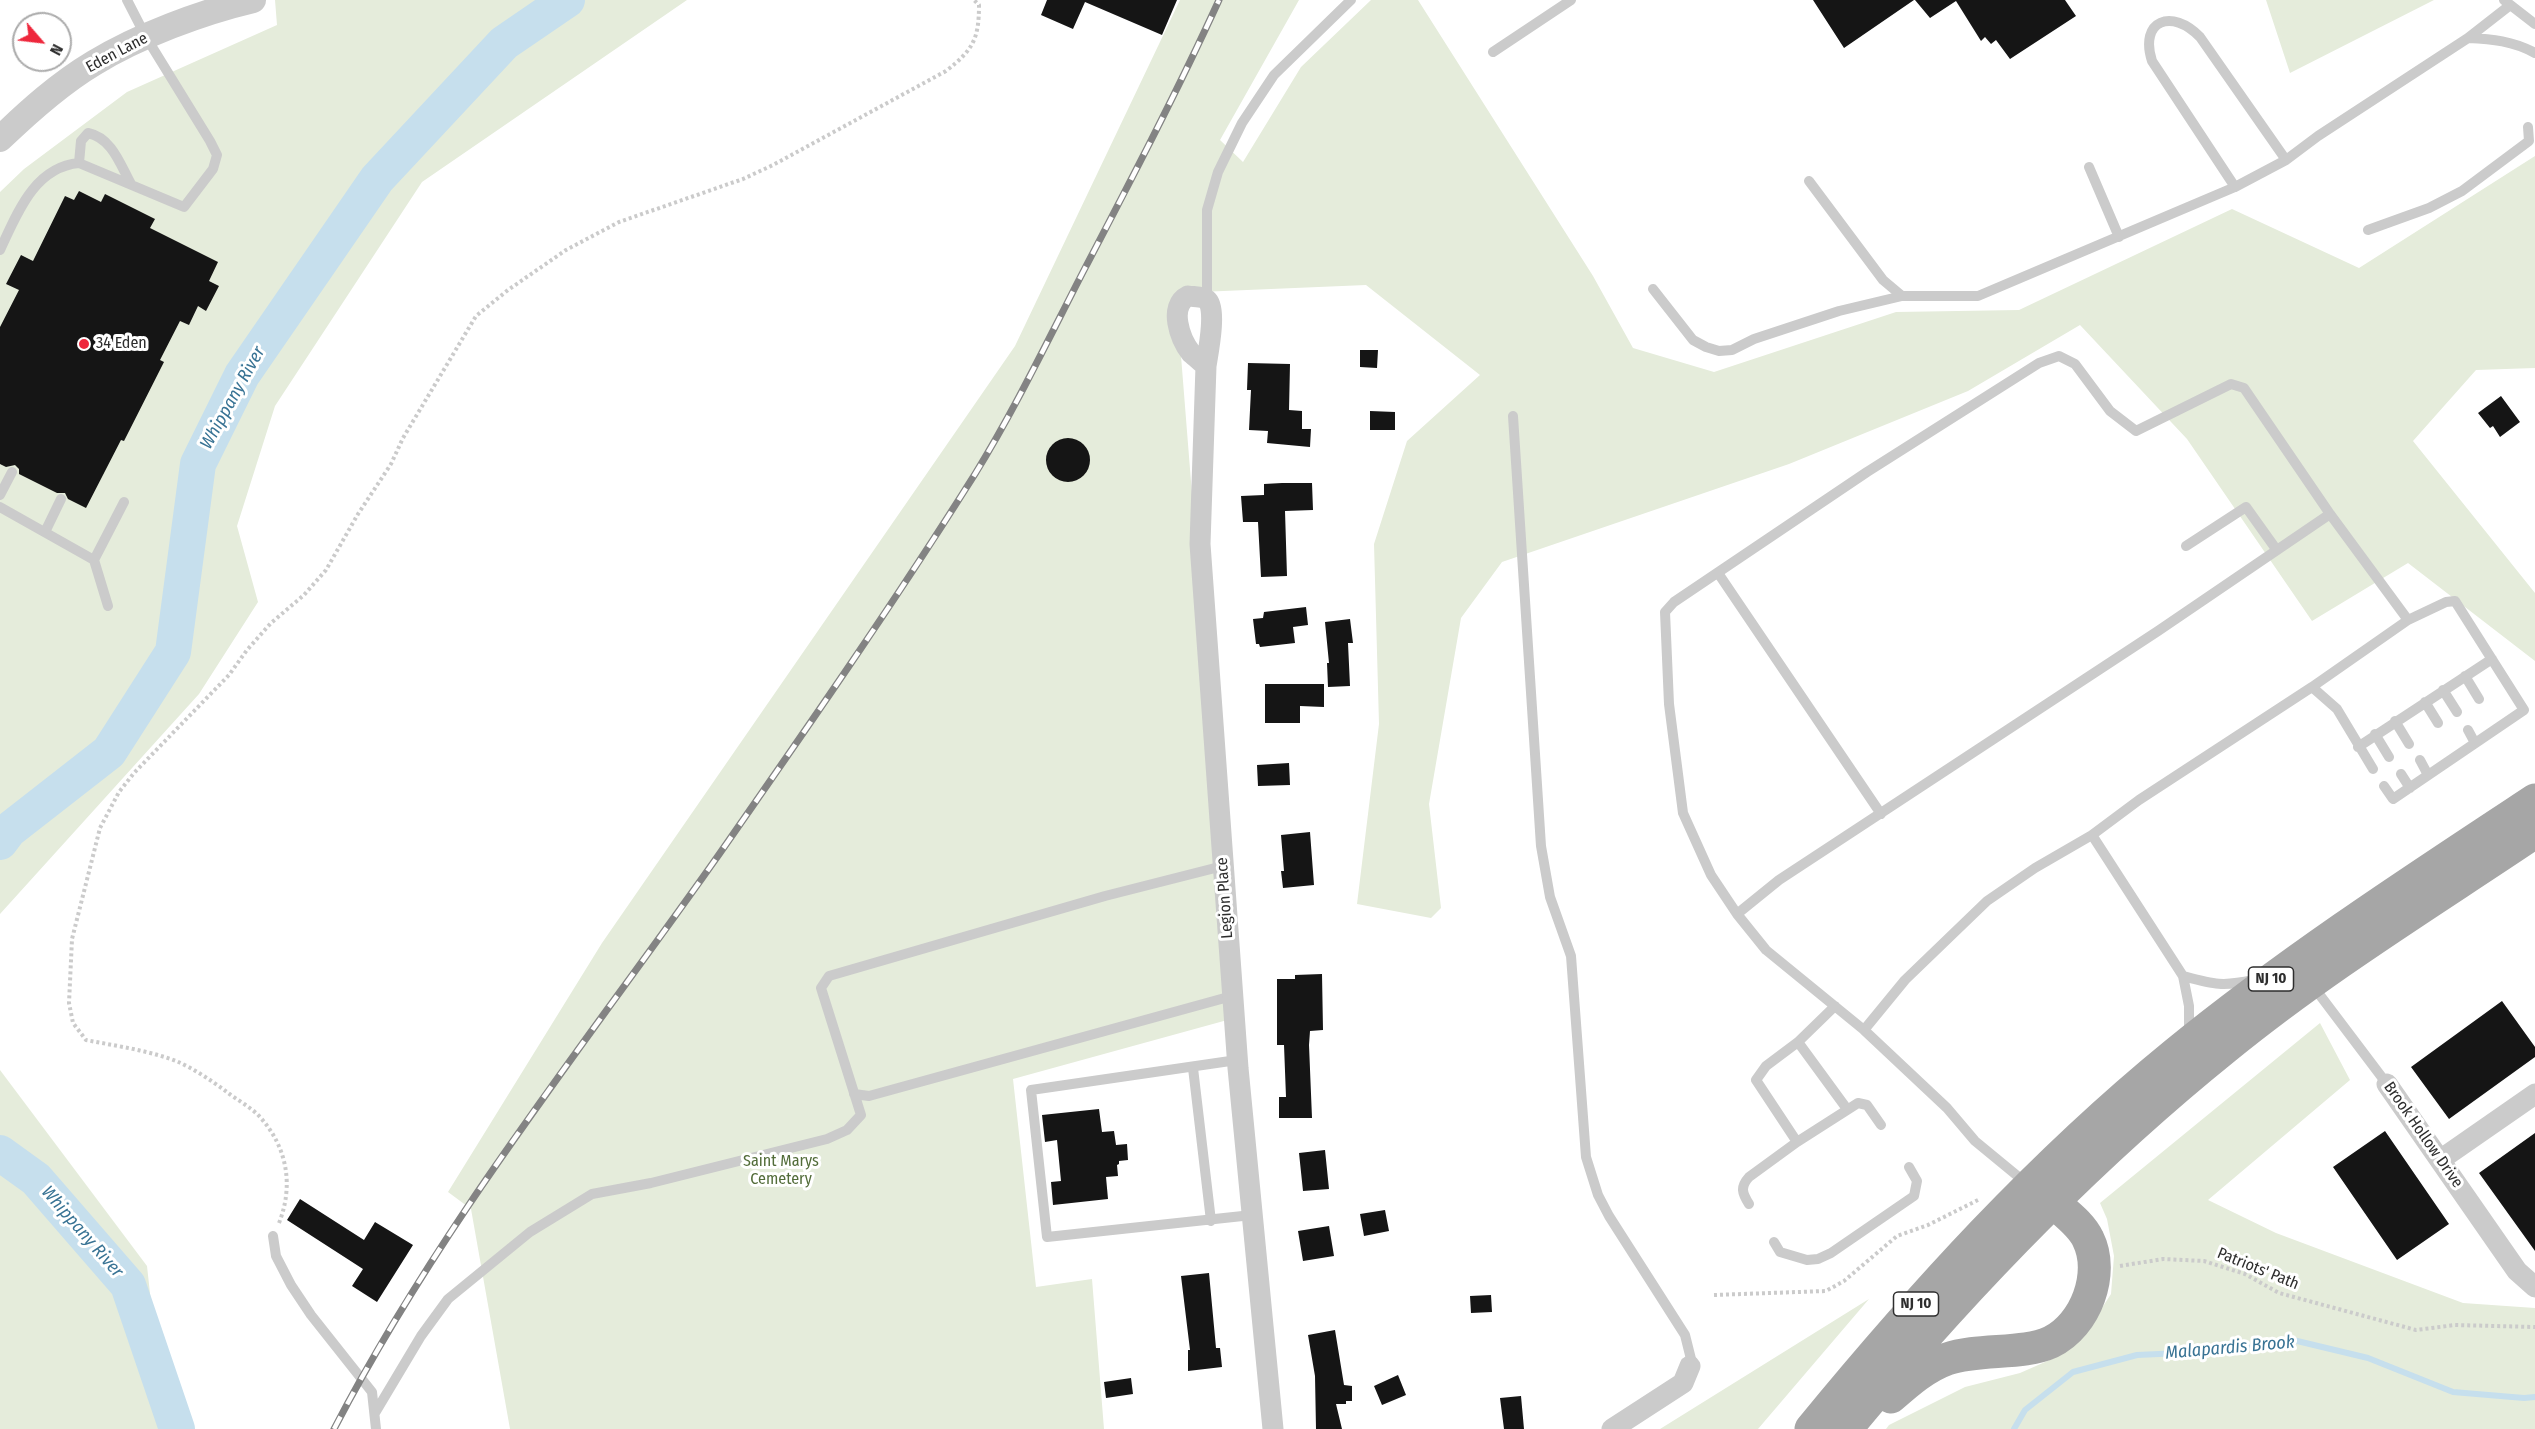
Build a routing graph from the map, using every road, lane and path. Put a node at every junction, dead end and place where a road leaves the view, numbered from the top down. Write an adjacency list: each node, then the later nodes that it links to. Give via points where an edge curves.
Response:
1 (127, 0): 8 (lane)
2 (253, 0): 8 (street, Eden Lane)
3 (974, 0): 95 (path, via 979,5 975,42 946,71 772,165 619,222 566,250 476,316 326,570 271,623 229,675 119,792 100,828 72,939 69,1003 73,1023 86,1040 177,1062 259,1115 278,1139 286,1164 283,1212)
4 (1351, 0): 25 (lane, via 1274,75 1242,123 1218,172 1207,210)
5 (1571, 0): 10 (lane)
6 (2507, 3): 7 (lane); 9 (lane)
7 (2535, 24)
8 (146, 37): 13 (street, Eden Lane, via 94,63 40,101); 18 (lane, via 217,155 213,169 184,207)
9 (2468, 38): 11 (lane, via 2497,39); 14 (lane)
10 (1494, 52)
11 (2535, 53)
12 (2528, 126): 20 (lane, via 2529,141 2462,191 2429,208)
13 (0, 139)
14 (2286, 160): 19 (lane); 19 (lane, via 2200,37 2179,21 2158,24 2147,46 2152,62)
15 (79, 163): 18 (lane); 18 (lane, via 81,141 88,134 99,135 107,141); 22 (lane, via 65,164 37,184 15,214)
16 (2089, 167): 21 (lane)
17 (1809, 182): 24 (lane, via 1883,280)
18 (131, 184)
19 (2235, 187): 21 (lane)
20 (2368, 230)
21 (2119, 237): 24 (lane, via 1978,296)
22 (0, 250)
23 (1653, 289): 24 (lane, via 1693,340 1719,351 1732,350 1839,311)
24 (1902, 296)
25 (1207, 300): 26 (street, Legion Place, via 1212,315); 26 (street, via 1188,296 1182,299 1177,319 1191,352)
26 (1206, 366): 70 (street, Legion Place, via 1200,544)
27 (1513, 416): 101 (lane, via 1541,846 1550,897 1571,956 1586,1157 1609,1216 1684,1335 1692,1359)
28 (12, 472): 29 (lane)
29 (0, 495)
30 (61, 499): 34 (lane)
31 (123, 502): 37 (lane)
32 (0, 507): 34 (lane)
33 (2330, 514): 36 (lane); 38 (lane, via 2244,388 2231,384 2136,431 2110,411 2075,364 2059,356 2039,363 1867,472); 40 (lane)
34 (45, 532): 37 (lane)
35 (2186, 546): 36 (lane, via 2246,507)
36 (2276, 549): 67 (lane)
37 (94, 560): 39 (lane)
38 (1718, 573): 67 (lane); 71 (lane, via 1665,612 1669,704 1683,813 1711,874)
39 (108, 606)
40 (2408, 620): 41 (lane, via 2456,601); 43 (lane)
41 (2492, 659): 42 (lane); 51 (lane, via 2524,710)
42 (2465, 676): 44 (lane); 45 (lane)
43 (2312, 687): 57 (lane, via 2337,709); 69 (lane)
44 (2443, 690): 46 (lane); 47 (lane)
45 (2479, 699)
46 (2425, 702): 49 (lane); 50 (lane)
47 (2457, 712)
48 (2490, 717): 51 (lane)
49 (2395, 721): 53 (lane); 55 (lane)
50 (2438, 723)
51 (2497, 728): 54 (lane)
52 (2468, 730): 54 (lane)
53 (2374, 735): 57 (lane); 59 (lane)
54 (2475, 743): 58 (lane)
55 (2409, 744)
56 (2451, 744): 58 (lane)
57 (2358, 747): 61 (lane)
58 (2457, 755): 63 (lane)
59 (2389, 757)
60 (2420, 760): 63 (lane)
61 (2373, 770)
62 (2401, 774): 65 (lane)
63 (2428, 775): 65 (lane)
64 (2384, 786): 65 (lane, via 2393,799)
65 (2410, 788)
66 (2535, 800): 72 (main road, NJ 10)
67 (1881, 814): 71 (lane, via 1779,880)
68 (2535, 832): 74 (main road, NJ 10)
69 (2092, 834): 73 (lane); 77 (lane, via 1987,901 1905,980)
70 (1223, 866): 75 (street, Legion Place); 83 (lane, via 829,976 821,988)
71 (1737, 914): 76 (lane, via 1766,950)
72 (2277, 974): 73 (lane, via 2227,986); 79 (main road, NJ 10)
73 (2183, 976): 79 (lane, via 2190,1021)
74 (2311, 983): 82 (lane, Brook Hollow Drive); 90 (main road, NJ 10, via 2225,1047 2127,1133)
75 (1232, 996): 80 (street, Legion Place); 83 (lane, via 869,1095)
76 (1834, 1006): 77 (lane); 78 (lane)
77 (1864, 1030): 90 (lane, via 1947,1108 1975,1141)
78 (1798, 1042): 85 (lane); 87 (lane, via 1766,1066 1756,1080)
79 (2187, 1045): 90 (main road, NJ 10, via 2092,1126)
80 (1237, 1060): 81 (lane); 93 (street, Legion Place)
81 (1193, 1068): 94 (lane); 94 (lane, via 1031,1090 1047,1237)
82 (2387, 1084): 88 (street, Brook Hollow Drive)
83 (854, 1094): 102 (lane, via 861,1115 847,1130 592,1194 530,1232 448,1299 421,1335)
84 (2535, 1094): 88 (street)
85 (1847, 1109): 86 (lane, via 1858,1103 1867,1105); 87 (lane)
86 (1881, 1125)
87 (1797, 1142): 92 (lane, via 1749,1176 1742,1193)
88 (2440, 1160): 98 (street, Brook Hollow Drive, via 2517,1271)
89 (1909, 1167): 96 (lane, via 1917,1181 1914,1196 1831,1253 1807,1260 1780,1252)
90 (2041, 1194): 106 (main road, NJ 10, via 1949,1267); 107 (main road, NJ 10); 108 (main road, via 2087,1236 2095,1261 2088,1302 2065,1333 2039,1346 1947,1359 1922,1371)
91 (1982, 1198): 99 (path, via 1897,1236 1844,1281 1826,1291)
92 (1749, 1204)
93 (1252, 1215): 94 (lane); 104 (street, Legion Place)
94 (1212, 1221)
95 (273, 1236): 102 (lane, via 276,1256 291,1285 372,1392)
96 (1774, 1242)
97 (2110, 1268): 100 (path, Patriots' Path, via 2163,1259 2204,1261 2245,1274 2279,1293 2416,1330 2454,1325)
98 (2535, 1287)
99 (1714, 1295)
100 (2535, 1327)
101 (1690, 1366): 105 (street, via 1683,1383)
102 (375, 1413): 103 (lane)
103 (376, 1429)
104 (1273, 1429)
105 (1612, 1429)
106 (1810, 1429)
107 (1846, 1429)
108 (1852, 1429)

